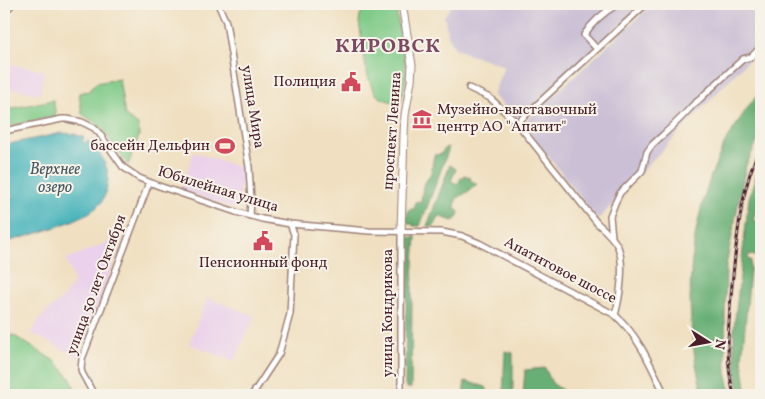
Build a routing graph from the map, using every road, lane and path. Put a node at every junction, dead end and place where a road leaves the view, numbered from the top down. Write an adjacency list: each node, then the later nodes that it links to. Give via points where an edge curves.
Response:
1 (12, 4): 6 (street)
2 (218, 4): 13 (street, улица Мира, via 226,22 248,160)
3 (402, 4): 15 (main road, проспект Ленина, via 412,65 405,115)
4 (618, 4): 8 (street, via 592,23 584,35)
5 (646, 4): 8 (street)
6 (4, 13)
7 (761, 47): 16 (street, via 694,103 652,145 642,171 614,203 610,216)
8 (597, 49): 10 (street)
9 (469, 88): 10 (street, via 490,98)
10 (517, 123): 16 (street, via 597,223)
11 (4, 131): 12 (street, Юбилейная улица, via 62,119 82,122 99,133 123,167)
12 (149, 183): 13 (street, Юбилейная улица); 18 (street, улица 50 лет Октября, via 82,359 82,372)
13 (250, 216): 14 (street, Юбилейная улица)
14 (290, 224): 15 (street, Юбилейная улица); 19 (street, via 294,234 290,314 279,354)
15 (401, 231): 17 (street, Апатитовое шоссе, via 462,236); 20 (street, улица Кондрикова)
16 (612, 237): 17 (street, via 621,258 620,293)
17 (615, 315): 21 (street, Апатитовое шоссе, via 646,354)
18 (94, 395)
19 (252, 395)
20 (399, 395)
21 (665, 395)

